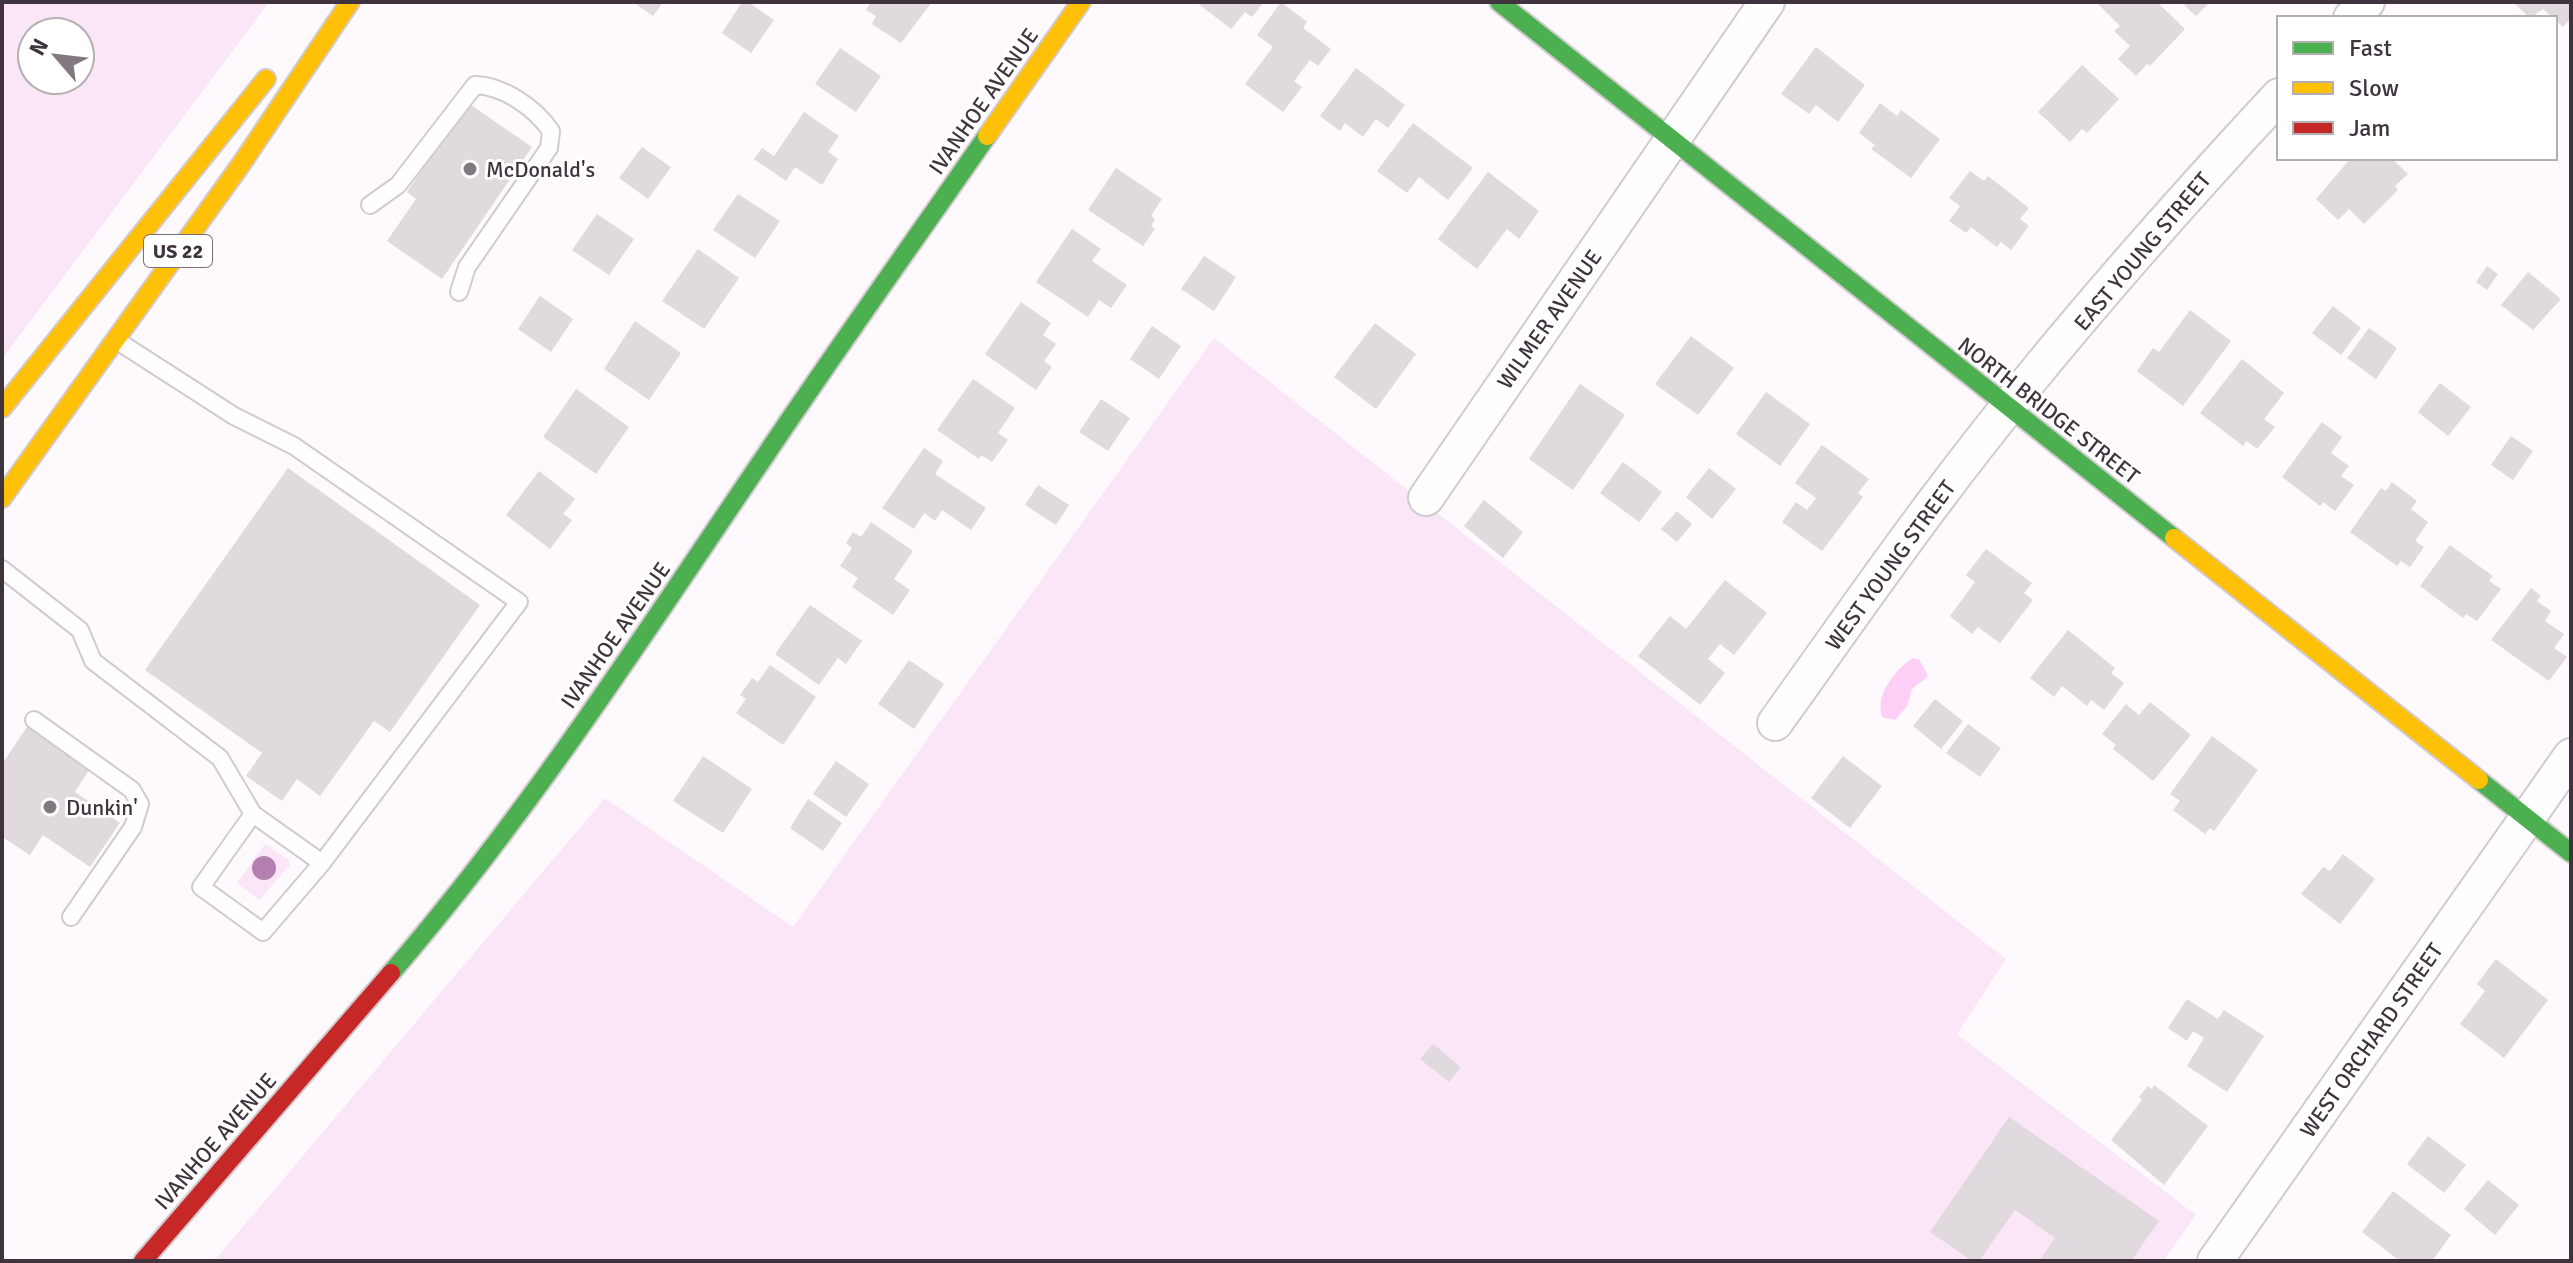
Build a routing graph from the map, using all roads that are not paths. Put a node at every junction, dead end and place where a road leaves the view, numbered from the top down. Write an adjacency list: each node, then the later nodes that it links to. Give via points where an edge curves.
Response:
1 (350, 2): 10 (main road, US 22)
2 (1081, 2): 24 (main road, IVANHOE AVENUE, via 628,661 467,885)
3 (1499, 2): 7 (main road, NORTH BRIDGE STREET)
4 (1767, 2): 7 (street, WILMER AVENUE)
5 (282, 59): 11 (main road)
6 (2277, 98): 12 (street, EAST YOUNG STREET)
7 (1672, 140): 12 (main road, NORTH BRIDGE STREET); 14 (street, WILMER AVENUE)
8 (370, 205): 9 (lane, via 398,185 475,85 493,86 541,116 551,131 549,148 467,267)
9 (459, 292)
10 (116, 340): 13 (main road, US 22); 22 (lane, via 234,416 294,446 519,602)
11 (2, 408)
12 (2008, 409): 17 (street, WEST YOUNG STREET); 20 (main road, NORTH BRIDGE STREET)
13 (2, 498)
14 (1426, 498)
15 (2, 569): 19 (lane, via 80,630 93,661 220,758)
16 (34, 720): 23 (lane, via 132,790 140,804 133,827)
17 (1775, 723)
18 (2571, 756): 20 (street, WEST ORCHARD STREET)
19 (253, 814): 22 (lane); 22 (lane, via 201,887 263,932)
20 (2527, 818): 21 (main road, NORTH BRIDGE STREET); 25 (street, WEST ORCHARD STREET)
21 (2571, 853)
22 (322, 863)
23 (71, 917)
24 (143, 1261)
25 (2215, 1261)

